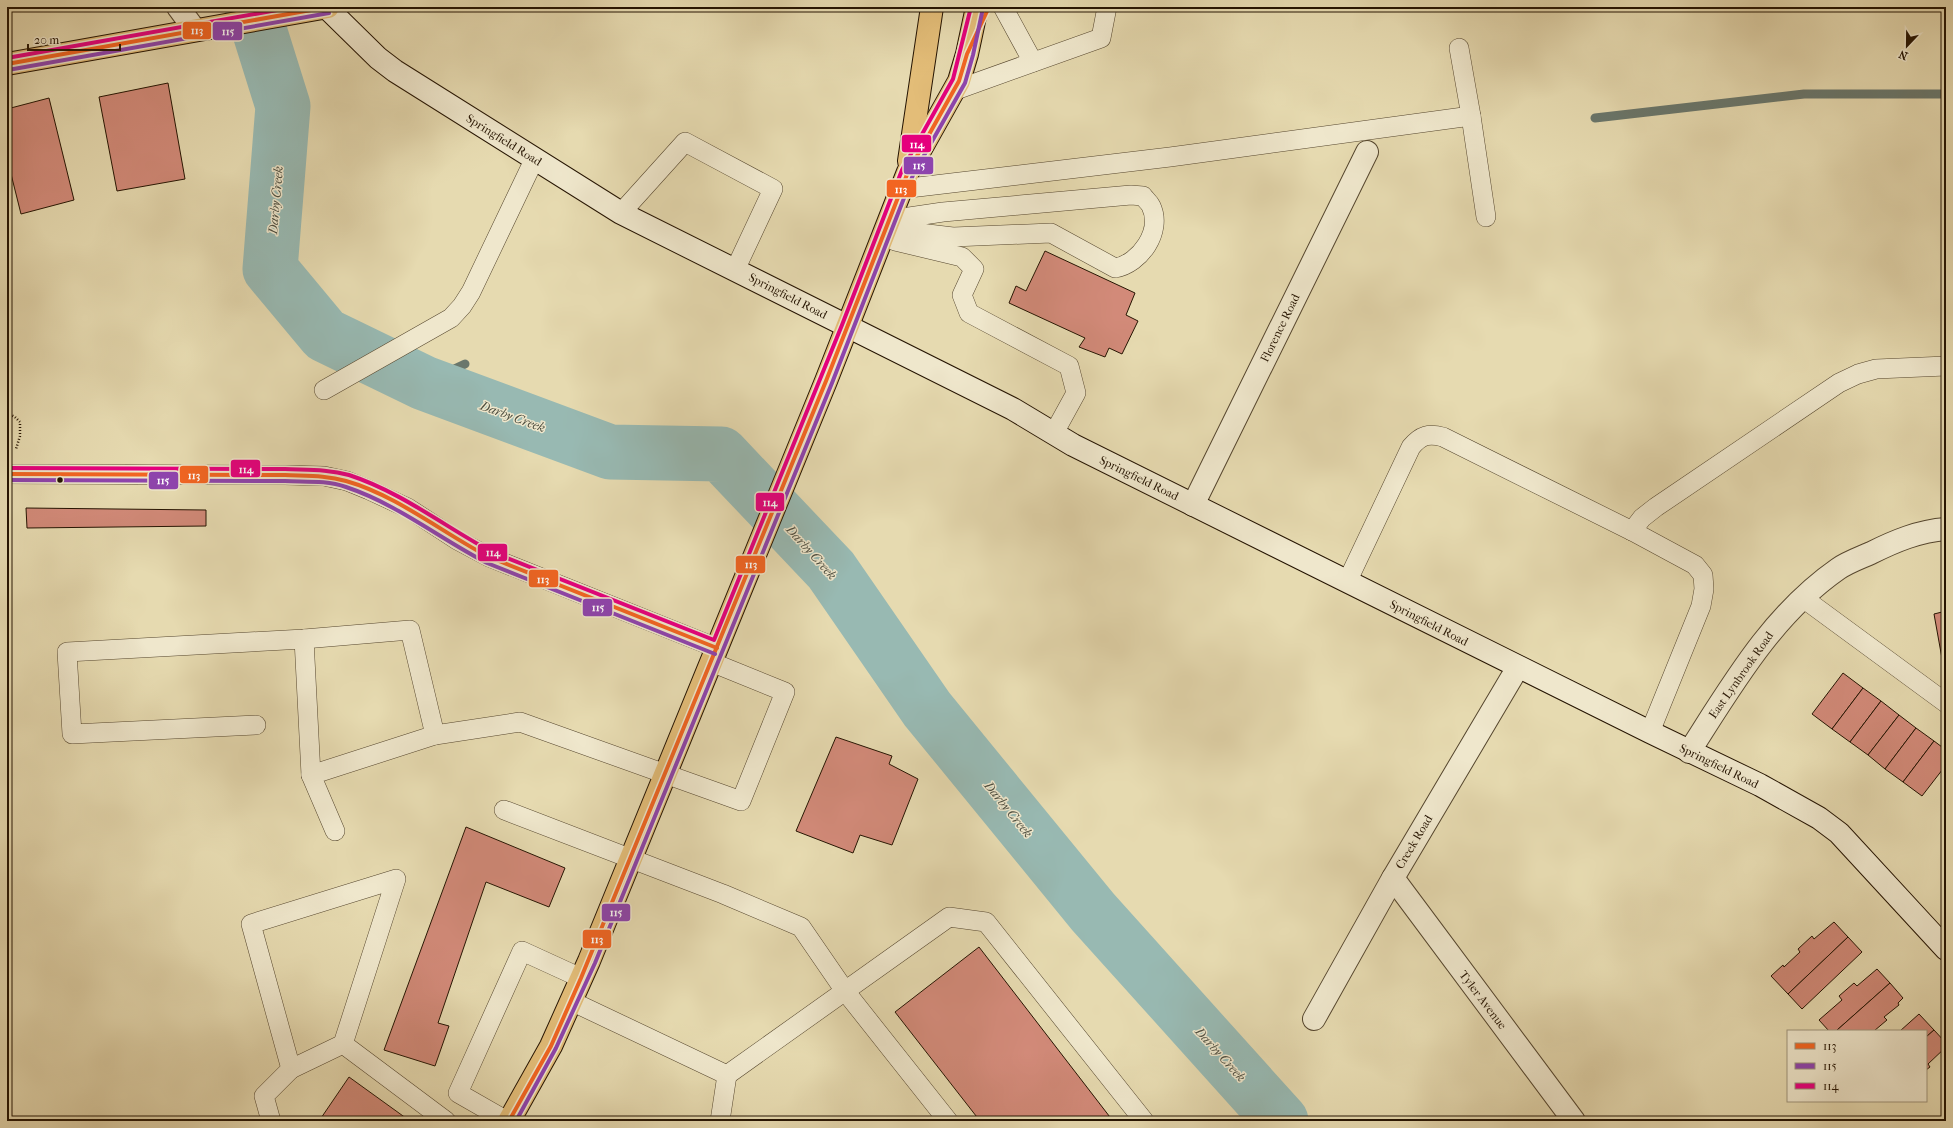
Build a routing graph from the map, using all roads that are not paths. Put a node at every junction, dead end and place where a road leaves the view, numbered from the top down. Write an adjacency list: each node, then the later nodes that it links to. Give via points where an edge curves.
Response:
1 (178, 7): 9 (street)
2 (198, 7): 9 (street)
3 (326, 7): 9 (main road); 17 (street, Springfield Road, via 378,58 395,71)
4 (932, 7): 18 (main road)
5 (977, 7): 11 (main road)
6 (989, 7): 11 (main road)
7 (1003, 7): 12 (lane)
8 (1107, 7): 12 (lane, via 1101,38)
9 (195, 30): 13 (main road)
10 (1459, 48): 15 (lane)
11 (968, 54): 14 (main road)
12 (1033, 62): 14 (lane)
13 (7, 64)
14 (954, 91): 18 (main road)
15 (1471, 116): 18 (lane, via 1170,156); 20 (lane)
16 (1368, 152): 28 (street, Florence Road)
17 (534, 160): 19 (street, Springfield Road); 25 (lane, via 462,306 451,318)
18 (905, 181): 21 (main road)
19 (621, 213): 22 (street, Springfield Road); 22 (lane, via 685,142 773,189)
20 (1486, 217)
21 (886, 229): 21 (lane, via 943,212 1131,195 1142,196 1150,205 1154,216 1153,235 1139,255 1126,266 1115,268 1051,233 953,237); 23 (main road); 26 (lane, via 962,258 974,269 962,295 969,312 1069,366 1076,393)
22 (735, 270): 23 (street, Springfield Road)
23 (848, 327): 26 (street, Springfield Road, via 1013,408); 34 (main road)
24 (1946, 366): 30 (lane, via 1876,369 1839,383 1656,507 1642,518)
25 (324, 390)
26 (1054, 433): 28 (street, Springfield Road, via 1073,445)
27 (8, 474): 34 (lane, via 316,476 347,481 408,508 457,540 488,556)
28 (1193, 504): 31 (street, Springfield Road)
29 (1946, 528): 32 (street, East Lynbrook Road, via 1899,539 1853,561 1840,568)
30 (1632, 531): 31 (lane, via 1443,437 1424,435 1412,447); 38 (lane, via 1695,565 1703,575 1701,606)
31 (1347, 582): 35 (street, Springfield Road)
32 (1803, 598): 36 (lane); 40 (street, East Lynbrook Road, via 1762,642)
33 (304, 639): 37 (lane, via 67,652 72,734); 39 (lane, via 410,630); 42 (lane)
34 (714, 655): 41 (main road); 41 (lane, via 784,692 741,801)
35 (1518, 667): 38 (street, Springfield Road); 46 (street, Creek Road)
36 (1946, 703)
37 (256, 725)
38 (1650, 732): 40 (street, Springfield Road)
39 (435, 735): 41 (lane, via 520,722); 42 (lane)
40 (1689, 752): 47 (street, Springfield Road, via 1773,792 1840,833)
41 (666, 774): 45 (main road)
42 (311, 776): 44 (lane)
43 (504, 810): 45 (lane)
44 (335, 832)
45 (630, 859): 48 (main road); 49 (lane, via 723,894 801,928)
46 (1393, 878): 51 (street, Creek Road); 61 (street, Tyler Avenue)
47 (1946, 949)
48 (581, 978): 50 (main road); 57 (lane, via 522,951 458,1093)
49 (845, 991): 54 (lane); 59 (lane); 60 (lane, via 949,917 986,922)
50 (571, 1001): 54 (lane); 57 (main road, via 551,1046)
51 (1314, 1019)
52 (343, 1044): 53 (lane); 53 (lane, via 396,879 250,924); 56 (lane)
53 (291, 1069): 55 (lane, via 264,1096)
54 (727, 1075): 58 (lane)
55 (271, 1121)
56 (446, 1121)
57 (508, 1121)
58 (720, 1121)
59 (948, 1121)
60 (1144, 1121)
61 (1574, 1121)

